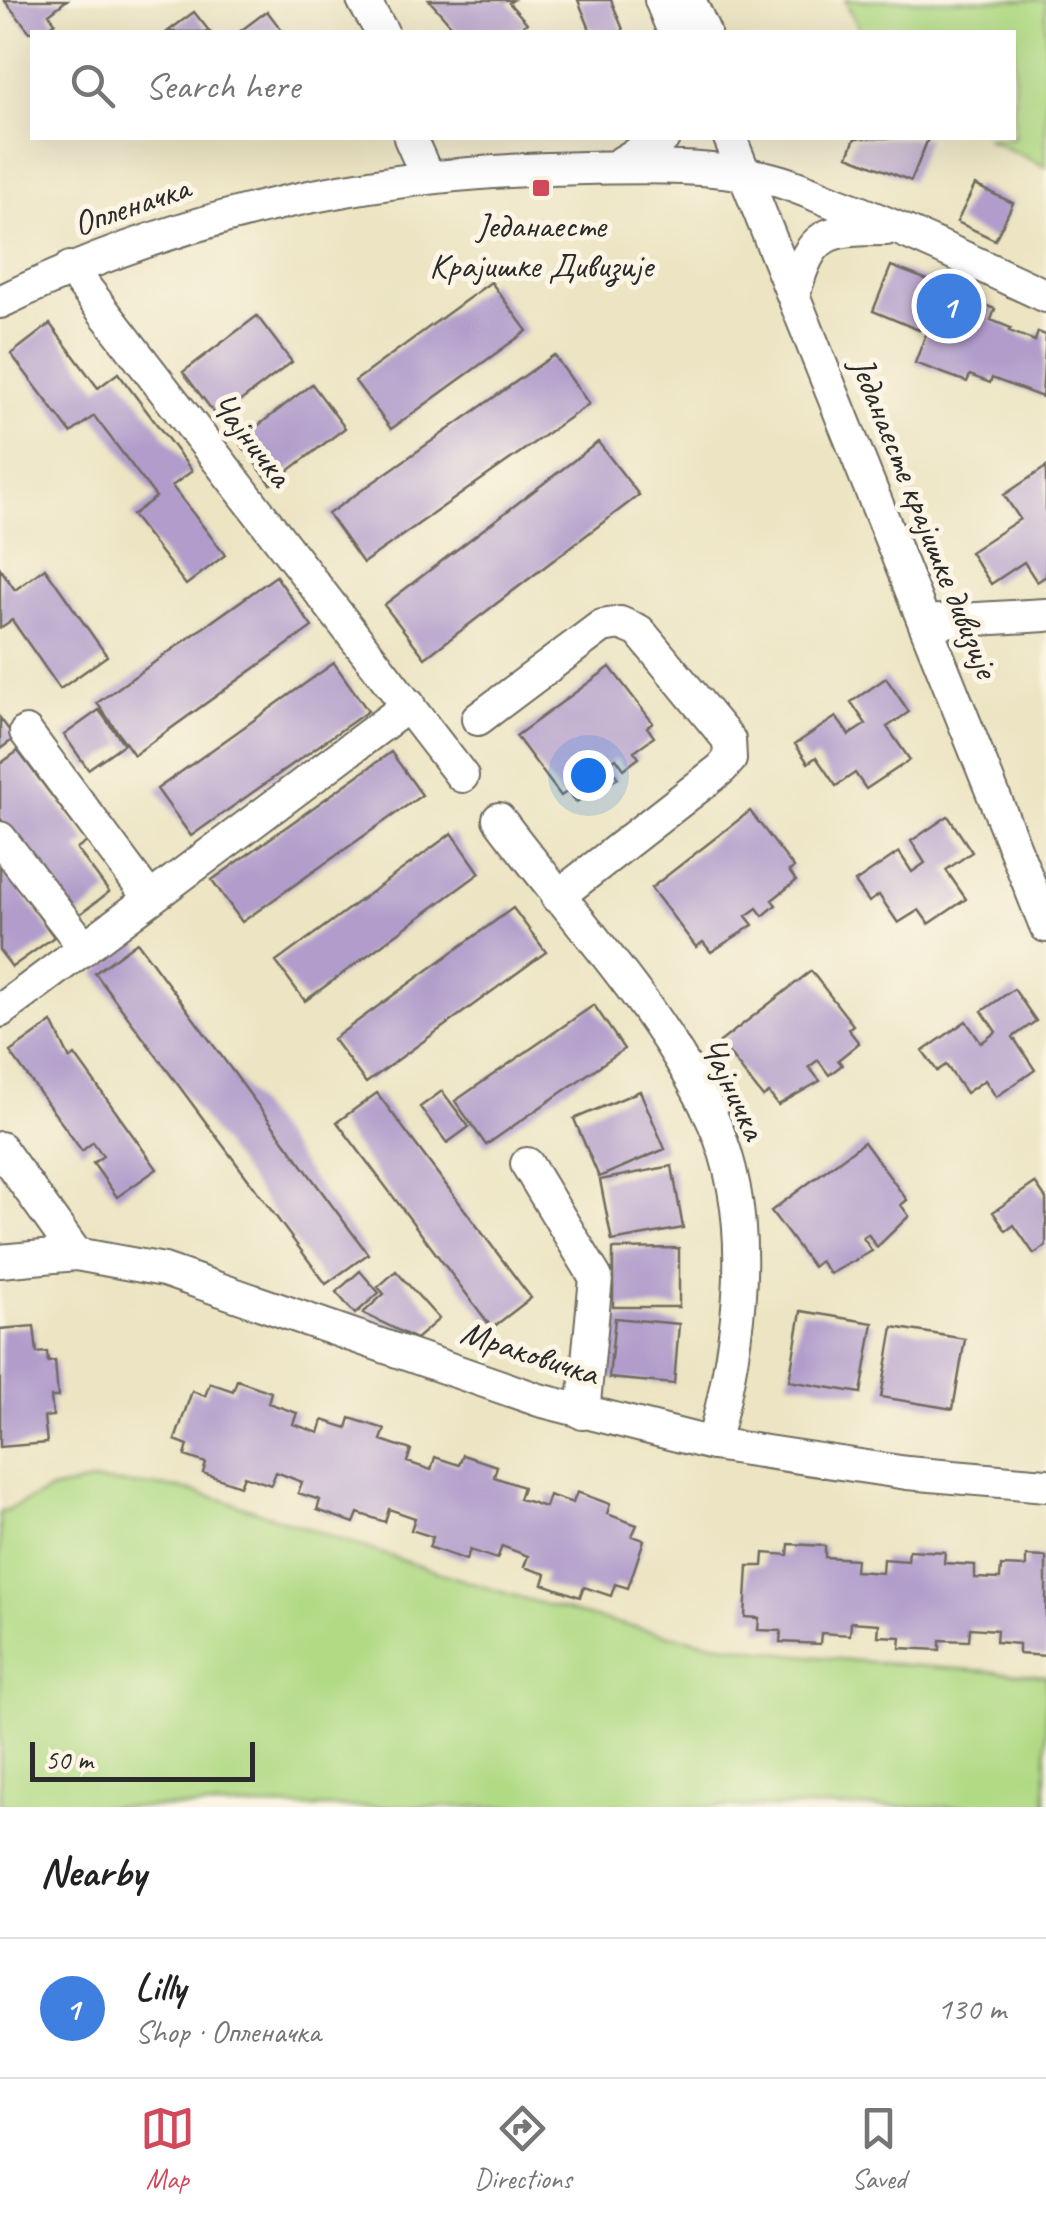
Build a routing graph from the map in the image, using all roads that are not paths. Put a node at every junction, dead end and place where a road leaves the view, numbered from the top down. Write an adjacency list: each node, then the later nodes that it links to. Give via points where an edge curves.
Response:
1 (363, 0): 4 (street)
2 (661, 0): 5 (street)
3 (689, 0): 6 (street)
4 (381, 30)
5 (673, 30)
6 (703, 30)
7 (411, 140): 12 (street)
8 (660, 140): 10 (street)
9 (731, 140): 11 (street, Једанаесте крајишке дивизије)
10 (614, 168): 11 (street, Опленачка); 12 (street, Опленачка)
11 (744, 174): 13 (street, Опленачка); 15 (street, Једанаесте крајишке дивизије)
12 (427, 176): 14 (street, Опленачка, via 272,202)
13 (900, 228): 15 (street, via 823,235 807,252); 16 (street, Опленачка)
14 (70, 268): 17 (street, Опленачка); 20 (street, Чајничка)
15 (794, 293): 19 (street, Једанаесте крајишке дивизије)
16 (1046, 296)
17 (0, 302)
18 (1046, 615): 19 (street)
19 (924, 622): 28 (street, Једанаесте крајишке дивизије)
20 (409, 705): 23 (street, Чајничка); 27 (street)
21 (478, 719): 26 (street, via 602,626 620,622 639,630 729,740 730,759 721,769)
22 (26, 732): 27 (street)
23 (462, 776)
24 (499, 820): 26 (street, Чајничка)
25 (0, 838): 29 (street)
26 (557, 896): 36 (street, Чајничка, via 688,1072 727,1160 740,1250 738,1298 730,1375)
27 (150, 898): 29 (street)
28 (1046, 926)
29 (85, 948): 30 (street)
30 (6, 995)
31 (0, 1148): 33 (street)
32 (527, 1164): 35 (street, via 596,1278)
33 (76, 1254): 34 (street, Мраковичка); 35 (street, Мраковичка, via 192,1278)
34 (0, 1261)
35 (582, 1412): 36 (street, Мраковичка)
36 (712, 1444): 37 (street, Мраковичка, via 907,1473)
37 (1046, 1485)

